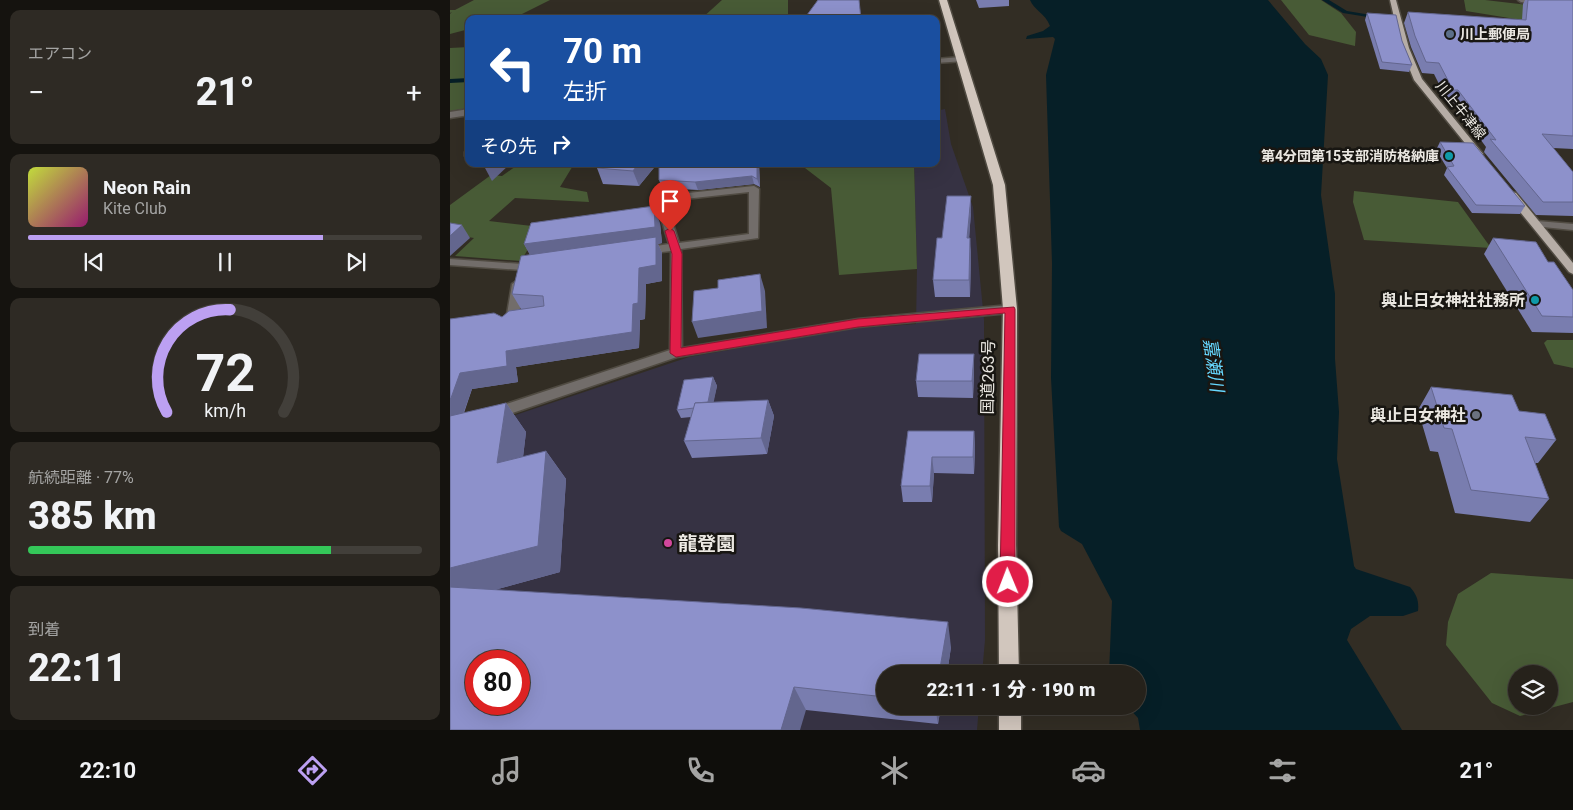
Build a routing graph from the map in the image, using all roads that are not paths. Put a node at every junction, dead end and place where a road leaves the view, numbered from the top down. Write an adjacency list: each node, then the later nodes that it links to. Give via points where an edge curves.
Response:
1 (943, 0): 5 (highway, 国道263号)
2 (1393, 0): 9 (main road, 川上牛津線, via 1405,48 1418,80)
3 (1521, 0): 4 (street)
4 (1573, 6)
5 (961, 59): 6 (street); 19 (highway, 国道263号, via 999,185)
6 (940, 61)
7 (465, 113): 8 (street)
8 (450, 115)
9 (1486, 162)
10 (1509, 190): 11 (main road)
11 (1537, 224): 12 (street); 18 (main road)
12 (1573, 227)
13 (675, 246): 13 (street, via 754,236 754,189 660,199); 14 (street); 21 (street)
14 (636, 252)
15 (450, 262): 17 (street)
16 (541, 264): 17 (street)
17 (522, 267): 20 (street)
18 (1573, 270)
19 (1010, 309): 21 (street, via 858,323); 23 (highway, 国道263号)
20 (511, 327)
21 (676, 353): 22 (street)
22 (478, 419)
23 (1009, 665)
24 (1010, 715): 25 (highway)
25 (1010, 730)

